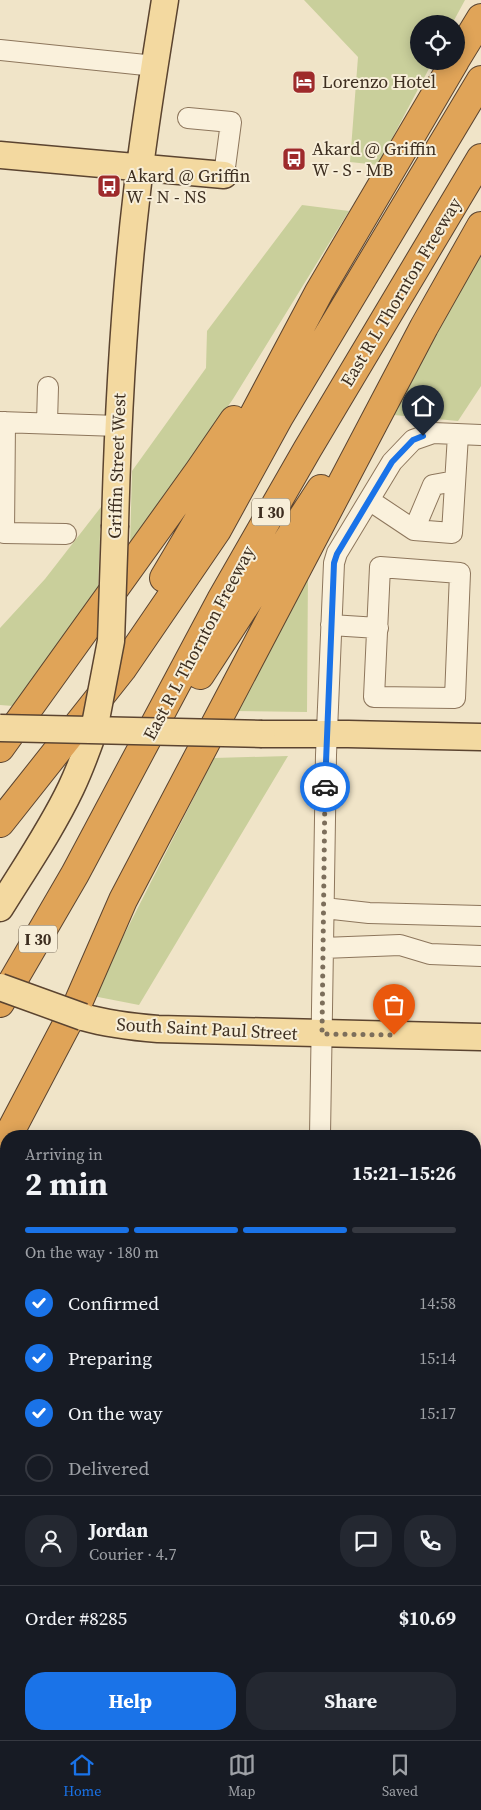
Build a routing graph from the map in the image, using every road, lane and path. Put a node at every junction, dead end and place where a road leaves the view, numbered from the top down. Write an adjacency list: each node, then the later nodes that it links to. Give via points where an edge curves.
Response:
1 (165, 0): 5 (main road, Griffin Street West)
2 (481, 18): 3 (highway)
3 (465, 45)
4 (0, 50): 5 (street)
5 (155, 66): 11 (main road, Griffin Street West)
6 (450, 70): 14 (highway)
7 (481, 80): 28 (highway, I 30, via 279,416 217,530)
8 (188, 118): 12 (street, via 231,122)
9 (0, 154): 11 (main road)
10 (481, 158): 35 (highway, East R L Thornton Freeway / I 30, via 236,575)
11 (140, 168): 12 (main road); 19 (main road, Griffin Street West, via 124,317)
12 (224, 175)
13 (481, 226): 15 (highway)
14 (319, 292): 28 (highway, via 196,524 138,624); 33 (highway, via 199,471)
15 (424, 327): 35 (highway, via 169,723); 36 (highway)
16 (48, 387): 18 (street)
17 (3, 422): 18 (street); 25 (street, via 4,533)
18 (47, 423): 19 (street)
19 (118, 426): 30 (main road, Griffin Street West, bridge, via 111,640)
20 (458, 434): 21 (street); 22 (street); 23 (street, via 433,433 413,440 392,462)
21 (481, 436)
22 (455, 481): 24 (street, via 433,486); 24 (street, via 452,533)
23 (369, 500): 24 (street); 26 (street, via 334,563)
24 (414, 530)
25 (66, 534)
26 (330, 625): 27 (street); 31 (street)
27 (378, 628): 27 (street, via 374,697 455,698 460,573 380,567)
28 (122, 668): 34 (highway, I 30)
29 (0, 728): 30 (main road, bridge)
30 (94, 730): 31 (main road, bridge); 37 (main road, Griffin Street West, via 71,789)
31 (326, 734): 32 (main road); 38 (street)
32 (481, 737)
33 (0, 748)
34 (0, 823)
35 (76, 874): 43 (highway, East R L Thornton Freeway / I 30)
36 (124, 900): 46 (highway, via 88,952); 47 (highway, via 78,1004)
37 (0, 908)
38 (324, 908): 39 (street, via 368,913); 40 (street)
39 (481, 916)
40 (323, 948): 41 (street, via 400,945 430,954); 44 (street)
41 (481, 956)
42 (0, 987): 44 (main road, South Saint Paul Street, bridge, via 83,1017 130,1027)
43 (0, 1003)
44 (322, 1034): 45 (main road, South Saint Paul Street); 48 (street)
45 (481, 1037)
46 (0, 1112)
47 (11, 1130)
48 (320, 1130)

